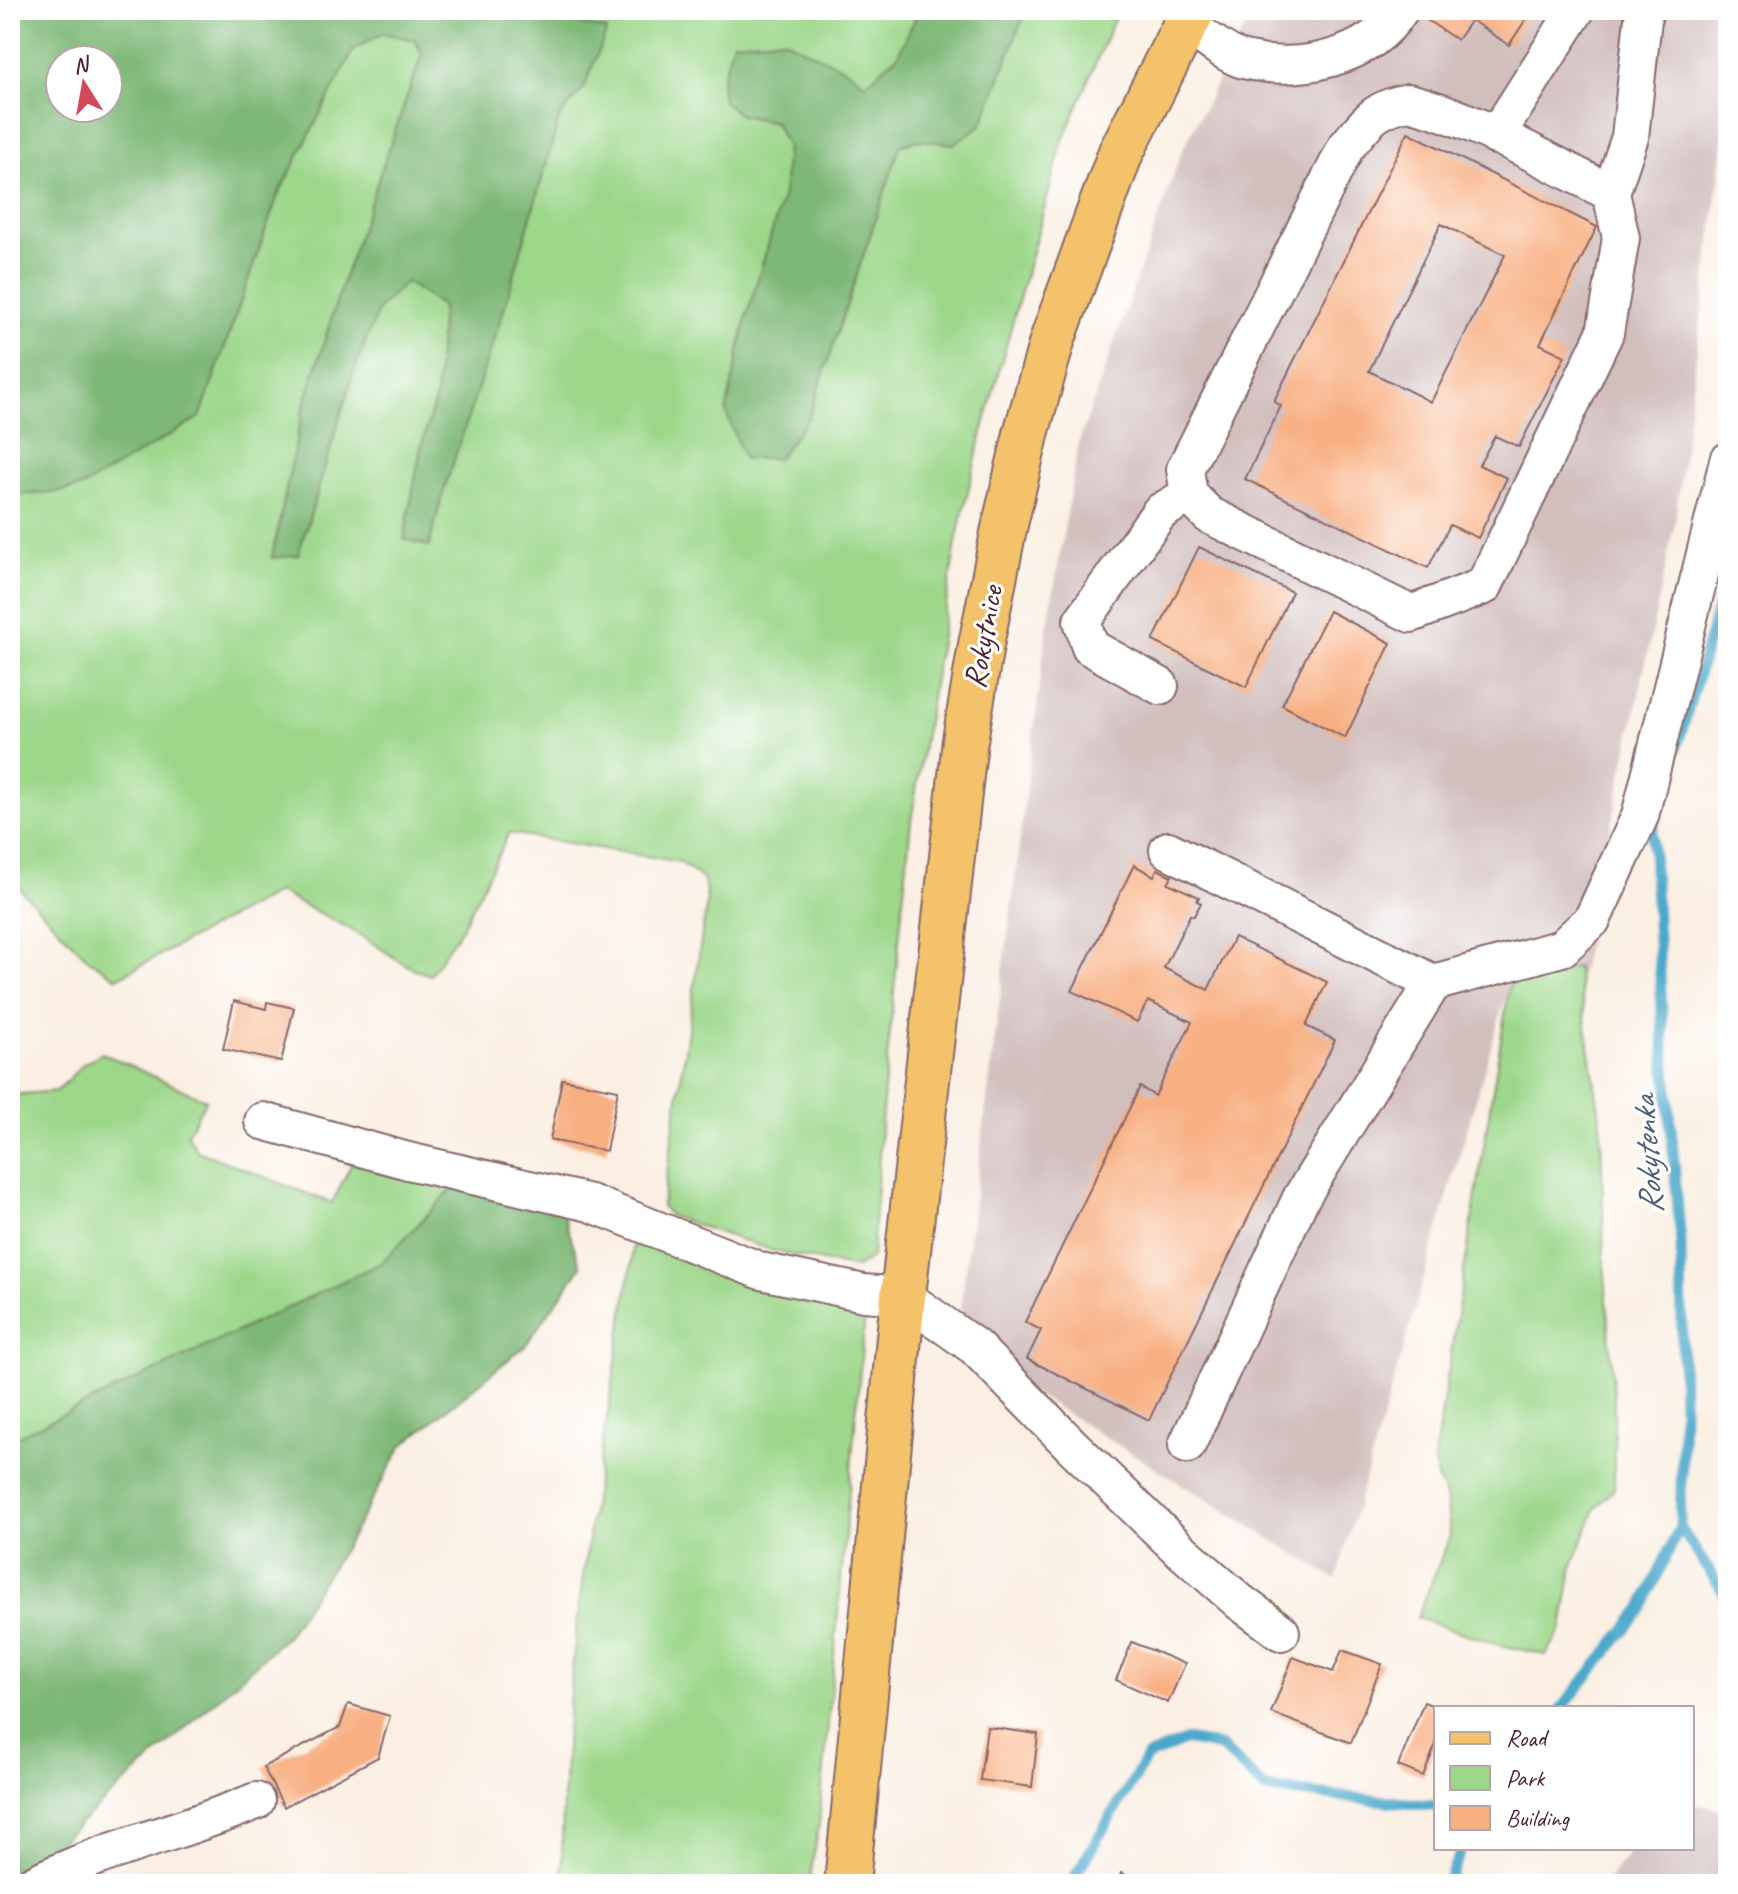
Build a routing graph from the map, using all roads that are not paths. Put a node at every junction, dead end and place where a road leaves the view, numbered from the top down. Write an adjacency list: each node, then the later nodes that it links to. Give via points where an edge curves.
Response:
1 (1400, 10): 4 (lane, via 1389,27 1347,54 1289,66 1241,59)
2 (1576, 10): 5 (lane)
3 (1644, 10): 6 (lane, via 1630,137)
4 (1189, 17): 13 (main road, Rokytnice, via 1121,152 1072,285 1027,430 1003,533 965,740)
5 (1496, 136): 6 (lane); 8 (lane, via 1408,102 1387,106 1346,147 1185,469)
6 (1611, 193): 8 (lane, via 1621,238 1605,333 1484,586 1411,614 1209,515)
7 (1728, 461): 11 (lane, via 1640,816 1592,920 1562,948)
8 (1189, 495): 9 (lane, via 1160,512 1082,621 1090,647)
9 (1160, 686)
10 (1168, 850): 11 (lane)
11 (1433, 983): 14 (lane, via 1301,1198)
12 (263, 1121): 13 (lane, via 590,1203 761,1271)
13 (903, 1296): 15 (lane, via 975,1347 1176,1546); 18 (main road, Rokytnice)
14 (1187, 1445)
15 (1281, 1632)
16 (256, 1801): 17 (lane, via 99,1854)
17 (33, 1884)
18 (847, 1884)

